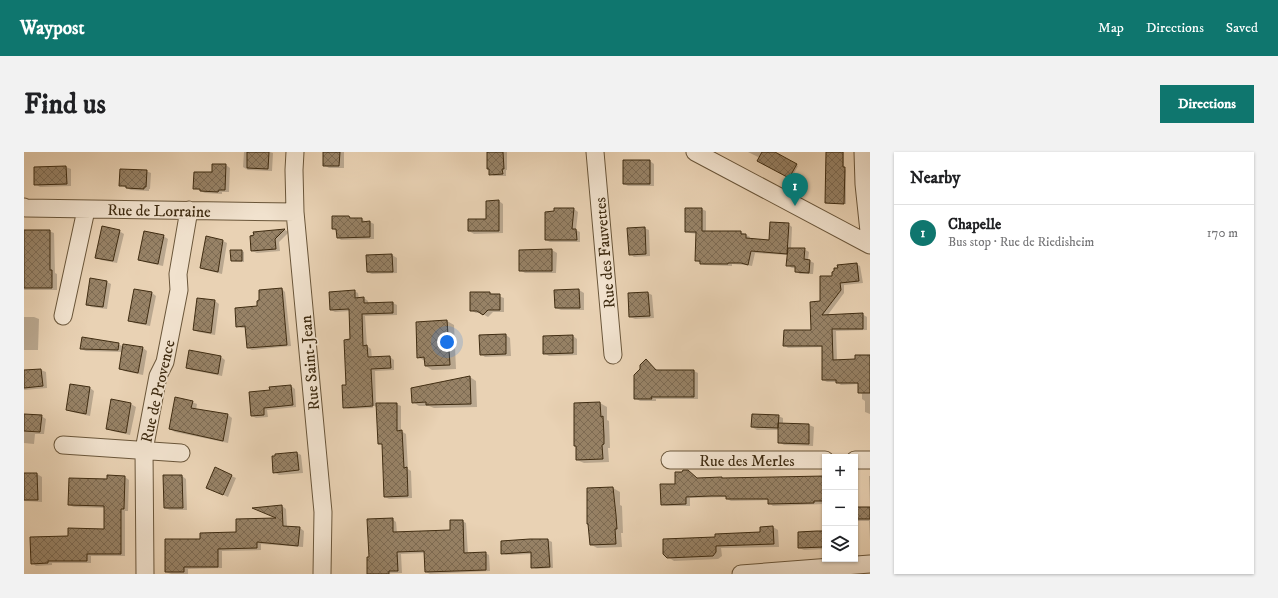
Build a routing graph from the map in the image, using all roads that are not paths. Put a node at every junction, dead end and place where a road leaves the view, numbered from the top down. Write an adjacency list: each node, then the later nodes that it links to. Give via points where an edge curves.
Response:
1 (295, 152): 9 (street, Rue Saint-Jean)
2 (595, 152): 13 (street, Rue des Fauvettes)
3 (695, 152): 5 (street)
4 (863, 152): 10 (street, via 865,204)
5 (716, 157): 11 (street)
6 (24, 207): 7 (street, Rue de Lorraine)
7 (86, 210): 8 (street, Rue de Lorraine); 12 (street)
8 (189, 210): 9 (street, Rue de Lorraine); 15 (street, Rue de Provence, via 178,274 179,290 165,362 158,376)
9 (294, 212): 24 (street, Rue Saint-Jean, via 323,512)
10 (870, 241)
11 (870, 245)
12 (63, 316)
13 (613, 355)
14 (63, 445): 15 (street)
15 (144, 450): 16 (street); 23 (street, Rue de Provence)
16 (181, 453)
17 (670, 460): 18 (street, Rue des Merles)
18 (822, 460)
19 (858, 460): 20 (street)
20 (870, 460)
21 (870, 564): 22 (street)
22 (765, 573): 25 (street)
23 (145, 574)
24 (322, 574)
25 (741, 574)

